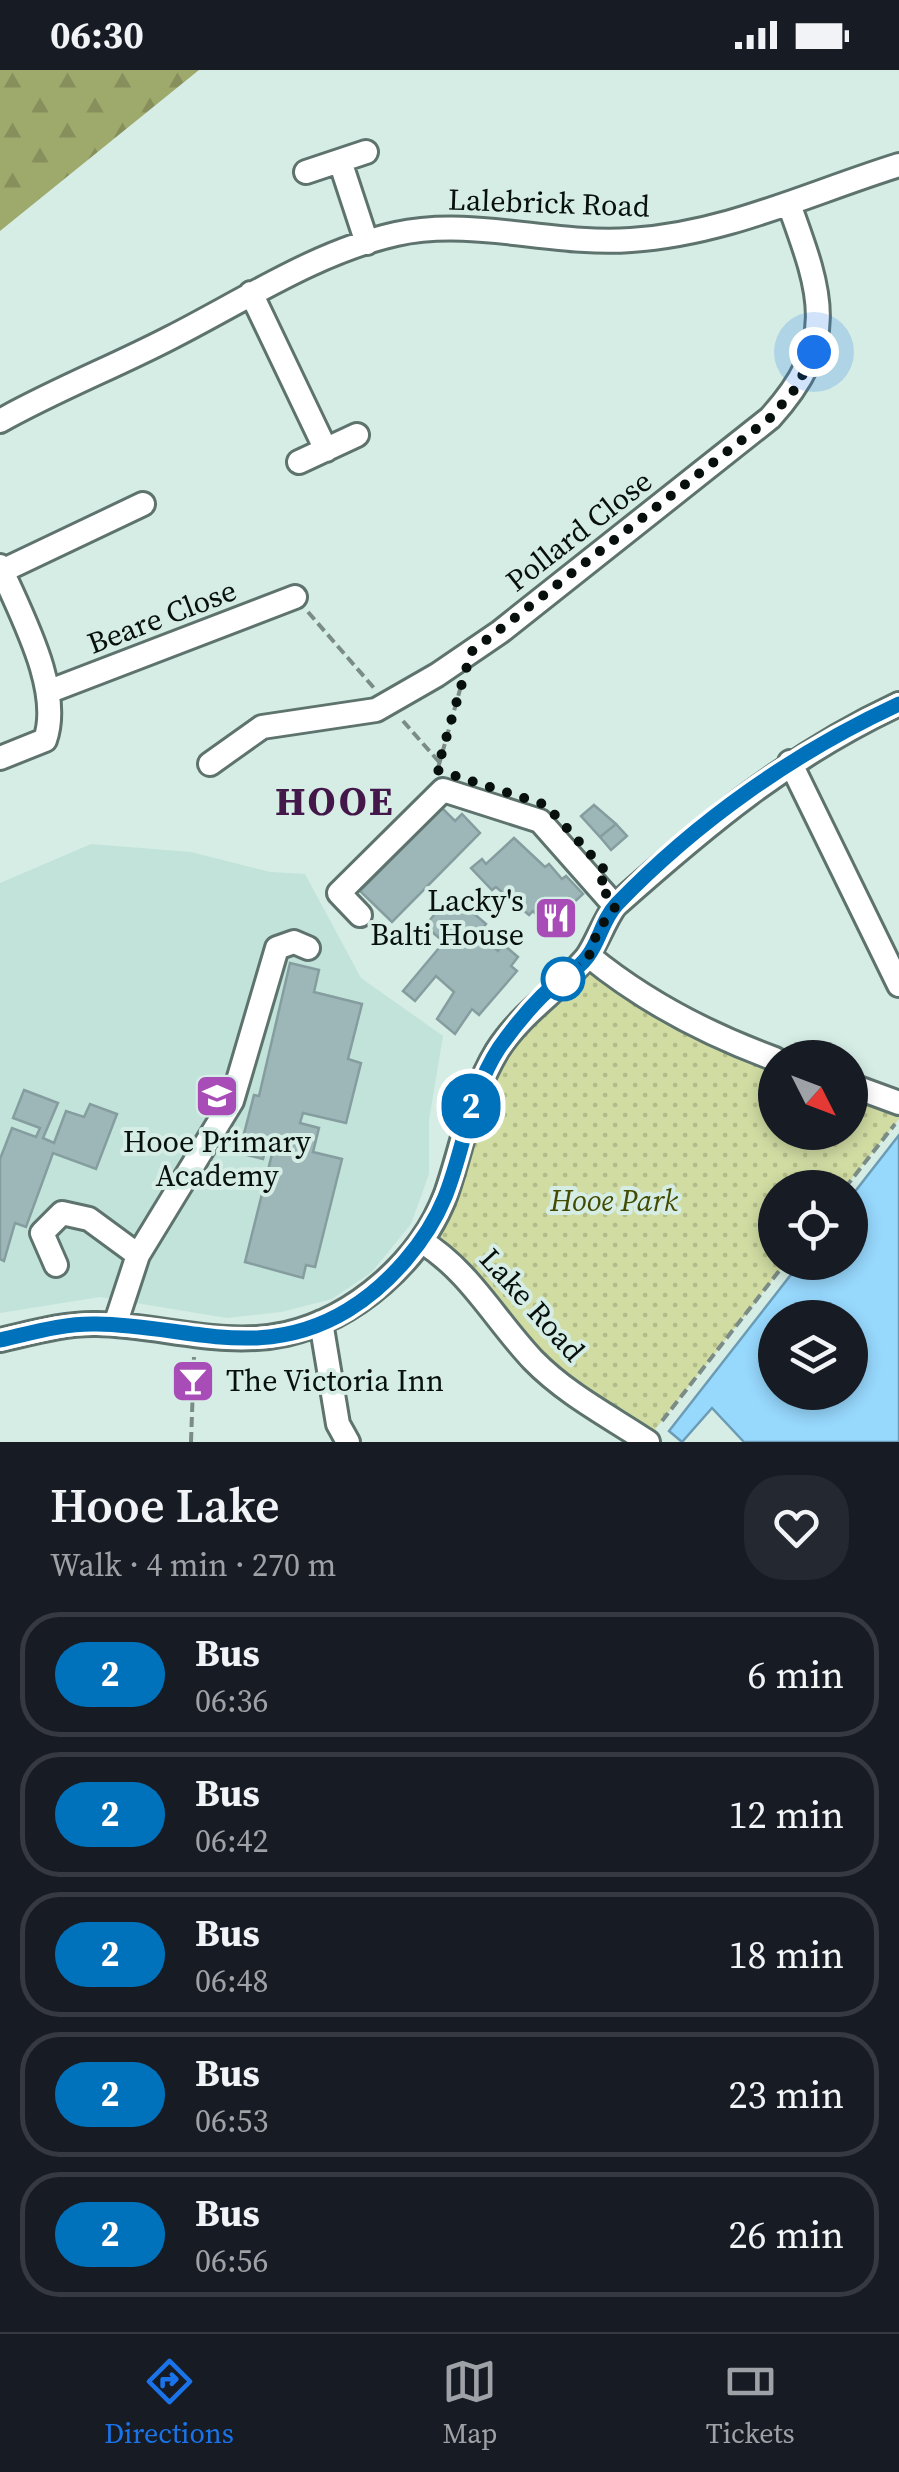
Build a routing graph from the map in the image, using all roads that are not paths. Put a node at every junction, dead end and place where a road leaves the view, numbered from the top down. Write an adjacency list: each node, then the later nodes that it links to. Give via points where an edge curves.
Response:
1 (366, 152): 2 (street)
2 (340, 161): 4 (street); 6 (street)
3 (899, 165): 5 (street, Lalebrick Road)
4 (306, 172)
5 (790, 206): 6 (street, Lalebrick Road, via 694,233 626,241 434,230); 19 (street, Pollard Close, via 818,284 821,318 796,388 770,418 471,652 388,704 262,727)
6 (368, 243): 7 (street, Lalebrick Road)
7 (251, 292): 8 (street, Lalebrick Road); 10 (street)
8 (0, 421)
9 (357, 435): 10 (street)
10 (326, 450): 11 (street)
11 (299, 462)
12 (142, 504): 13 (street)
13 (1, 569): 15 (street)
14 (295, 598): 15 (street, Beare Close)
15 (50, 691): 17 (street, via 46,740)
16 (899, 704): 18 (street)
17 (10, 754)
18 (790, 762): 20 (street); 24 (street)
19 (210, 764)
20 (616, 906): 21 (street, via 540,821 443,790 339,894); 23 (street)
21 (360, 915)
22 (308, 948): 29 (street, via 294,942 278,948 232,1101)
23 (589, 956): 25 (street, via 665,1010); 28 (street, via 542,996 499,1048 474,1094 445,1198)
24 (899, 985)
25 (758, 1053)
26 (868, 1092): 27 (street)
27 (899, 1103)
28 (421, 1241): 31 (street, via 348,1310); 34 (street, Lake Road, via 450,1258 534,1361)
29 (138, 1255): 30 (street, via 89,1220 62,1213 42,1233); 32 (street)
30 (56, 1265)
31 (321, 1322): 32 (street, via 232,1341); 35 (street, via 338,1424)
32 (115, 1325): 33 (street)
33 (0, 1340)
34 (647, 1441)
35 (348, 1442)

